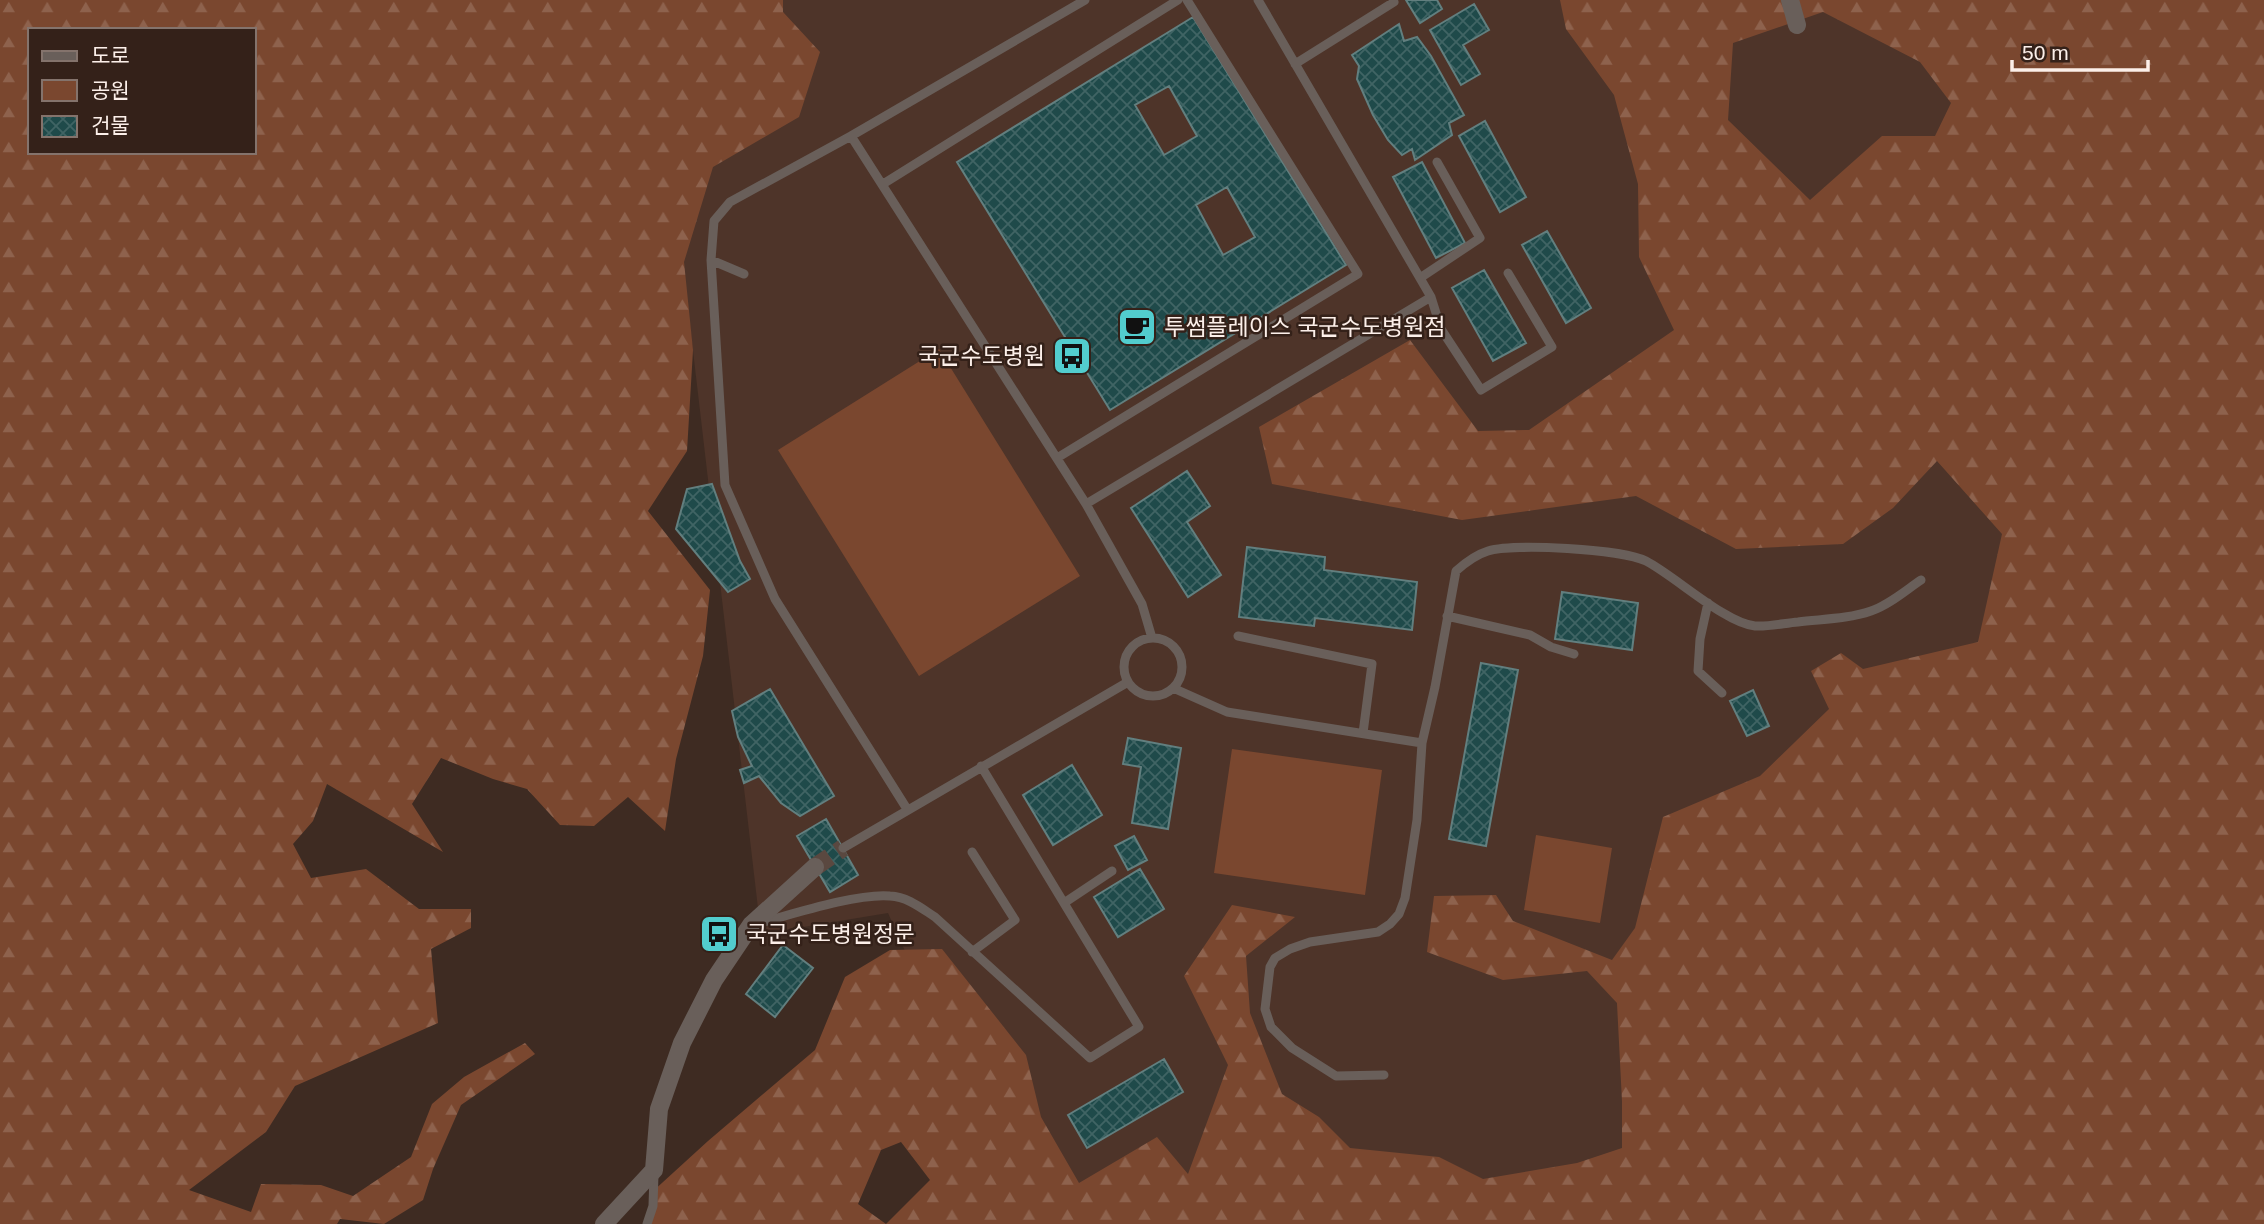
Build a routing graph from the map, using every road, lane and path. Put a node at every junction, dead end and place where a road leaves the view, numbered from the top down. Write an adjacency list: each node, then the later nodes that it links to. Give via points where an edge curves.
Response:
1 (1085, 0): 9 (lane)
2 (1178, 0): 11 (lane)
3 (1187, 0): 17 (lane, via 1358,274)
4 (1258, 0): 8 (lane)
5 (1393, 0): 8 (lane)
6 (1790, 0): 7 (street)
7 (1797, 25)
8 (1296, 64): 15 (lane)
9 (851, 135): 11 (lane); 12 (lane, via 730,202 714,221)
10 (1437, 162): 15 (lane, via 1480,238)
11 (883, 184): 17 (lane)
12 (711, 260): 14 (lane); 31 (lane, via 725,485 775,599)
13 (1508, 273): 16 (lane, via 1552,347 1481,390 1441,329)
14 (744, 274)
15 (1420, 278): 16 (lane)
16 (1431, 297): 18 (lane)
17 (1057, 458): 18 (lane)
18 (1086, 504): 23 (lane, via 1142,604)
19 (1921, 580): 20 (lane, via 1874,610 1850,617 1754,626)
20 (1708, 603): 21 (lane, via 1628,555 1513,548 1489,551 1456,570); 27 (lane, via 1698,671)
21 (1447, 616): 24 (lane, via 1530,635); 29 (lane)
22 (1238, 636): 28 (lane, via 1372,664)
23 (1152, 638): 25 (lane, via 1133,646 1127,654 1124,672); 26 (lane, via 1170,644 1180,658 1182,668)
24 (1574, 654)
25 (1128, 682): 26 (lane, via 1139,693 1153,696); 30 (lane)
26 (1173, 688): 28 (lane, via 1227,712)
27 (1722, 693)
28 (1363, 733): 29 (lane)
29 (1422, 743): 39 (lane, via 1417,820 1399,914 1378,932 1337,936 1290,949 1275,958 1267,981 1265,1009 1271,1027 1292,1048 1336,1076)
30 (981, 766): 31 (lane); 36 (lane)
31 (907, 809): 32 (lane)
32 (843, 848)
33 (972, 852): 38 (lane, via 1015,920)
34 (815, 867): 37 (street)
35 (1112, 871): 36 (lane)
36 (1064, 903): 38 (lane, via 1139,1027 1090,1058)
37 (751, 925): 38 (lane, via 890,895 911,901 935,917); 40 (street, via 714,980 682,1043 659,1109)
38 (972, 952)
39 (1384, 1075)
40 (654, 1170): 41 (street); 42 (lane, via 653,1206)
41 (604, 1224)
42 (647, 1224)

